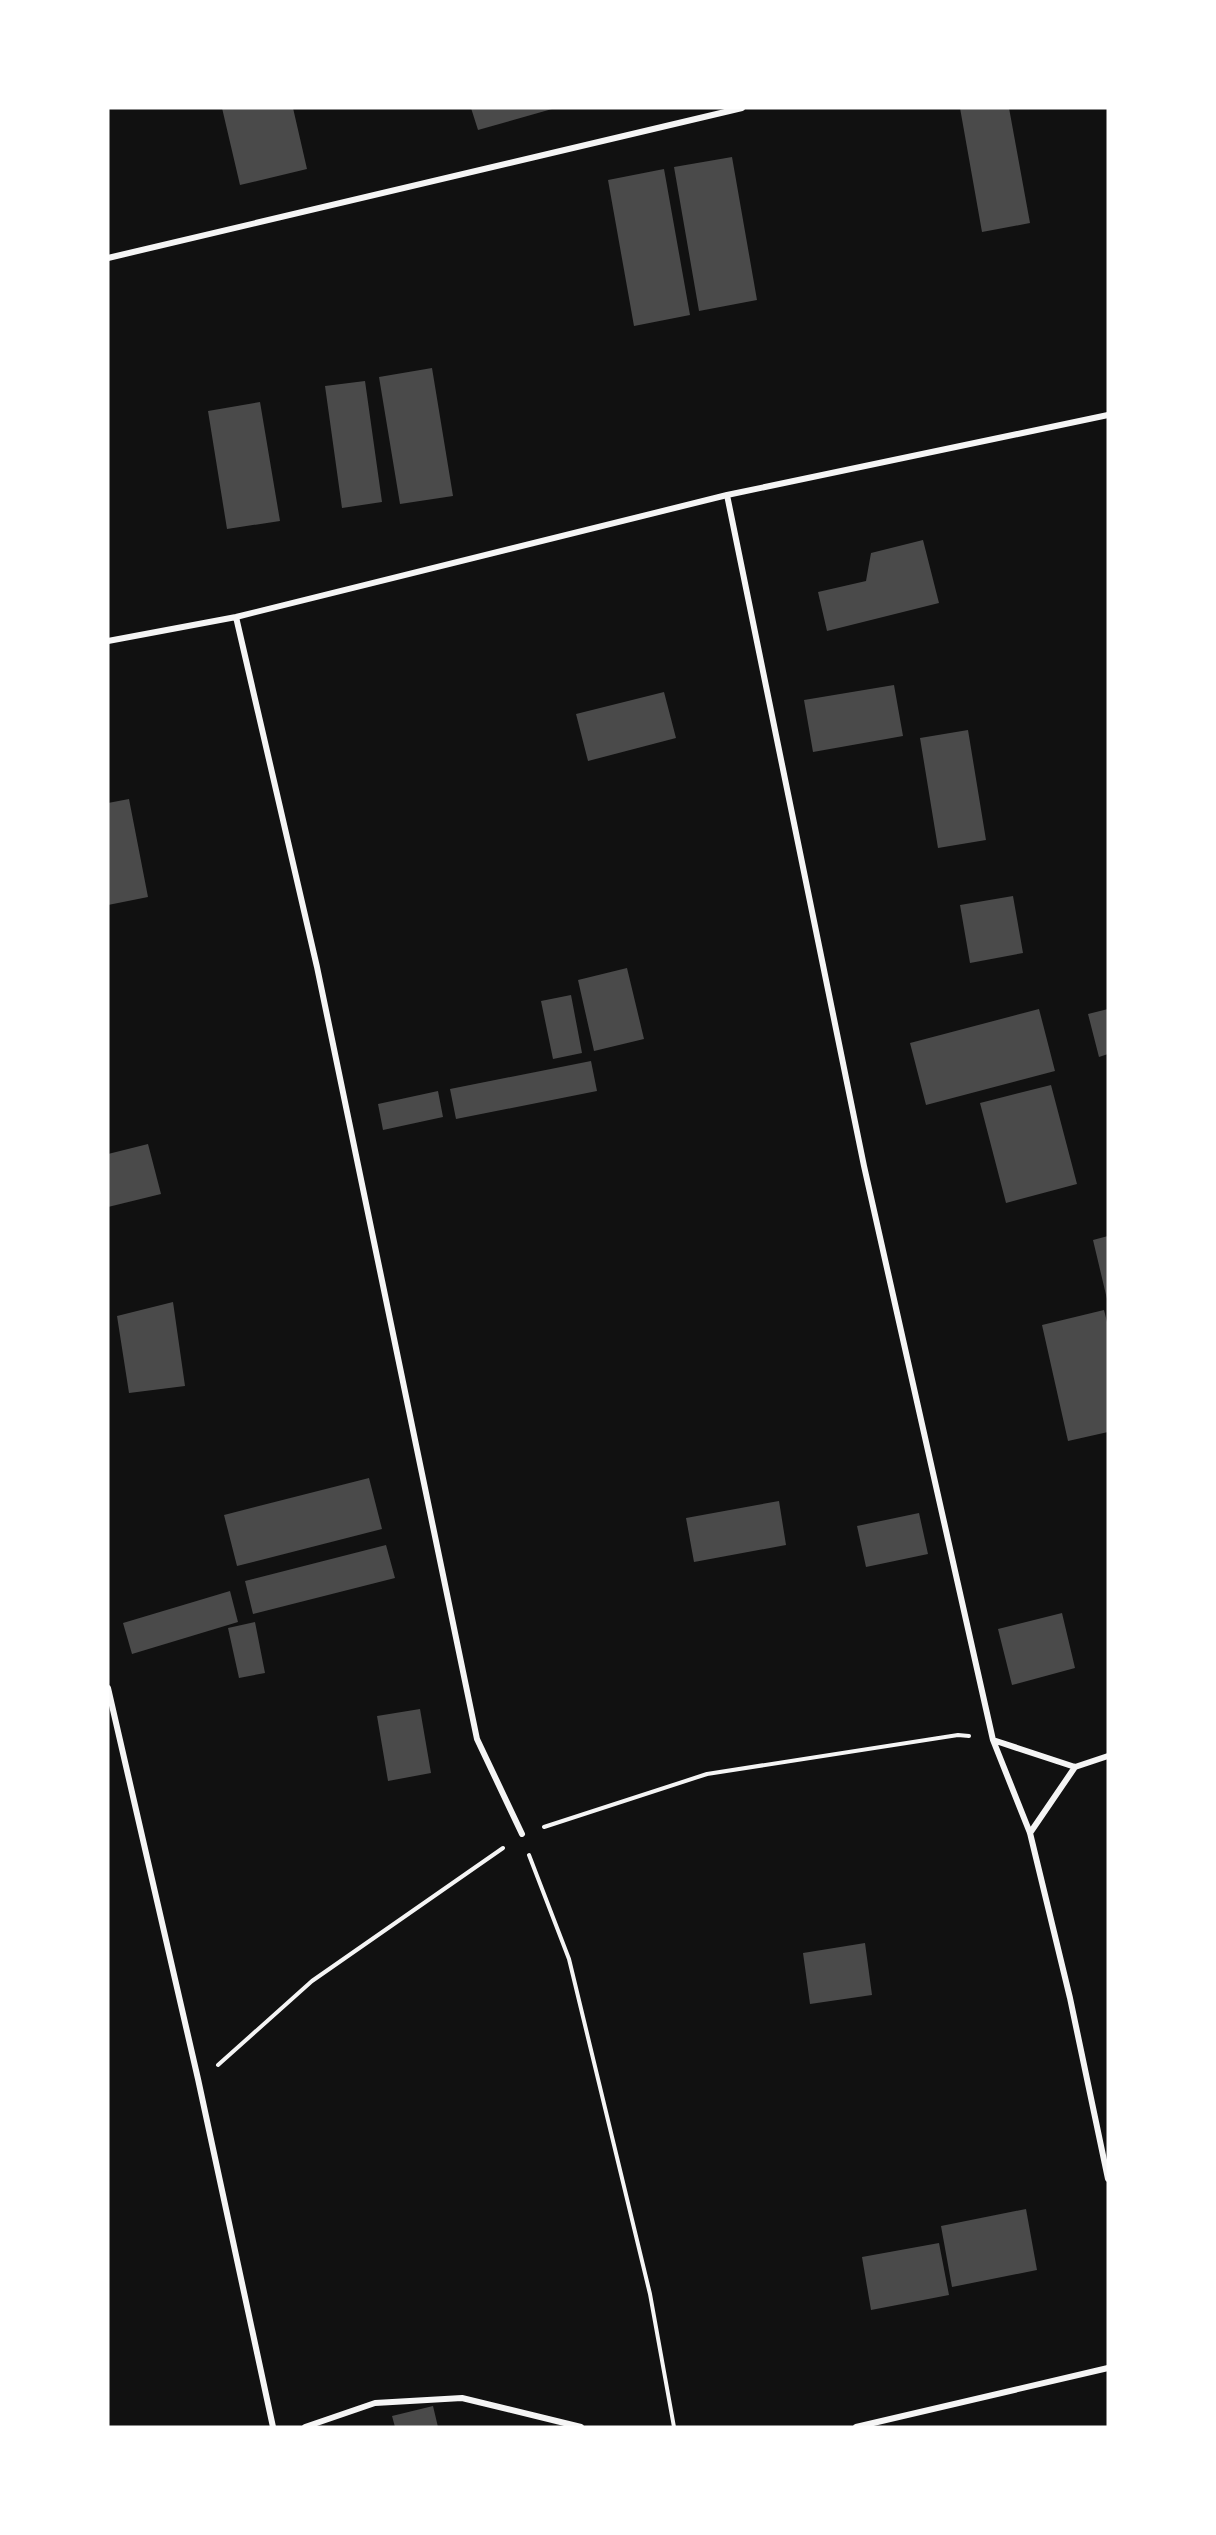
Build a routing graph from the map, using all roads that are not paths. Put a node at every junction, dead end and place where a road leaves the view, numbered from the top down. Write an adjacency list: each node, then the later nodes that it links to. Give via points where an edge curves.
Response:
1 (742, 108): 2 (street)
2 (108, 258)
3 (1108, 415): 4 (street)
4 (727, 495): 5 (street); 8 (street, via 864,1166)
5 (236, 617): 6 (street); 12 (street, via 317,966 477,1739)
6 (108, 641)
7 (108, 1688): 15 (street)
8 (993, 1740): 10 (street); 11 (street)
9 (1108, 1756): 10 (street)
10 (1074, 1767): 11 (street)
11 (1030, 1833): 13 (street)
12 (522, 1834)
13 (1108, 2179)
14 (1108, 2368): 18 (street)
15 (273, 2427)
16 (305, 2427): 17 (street, via 375,2403 462,2398)
17 (581, 2427)
18 (856, 2427)

